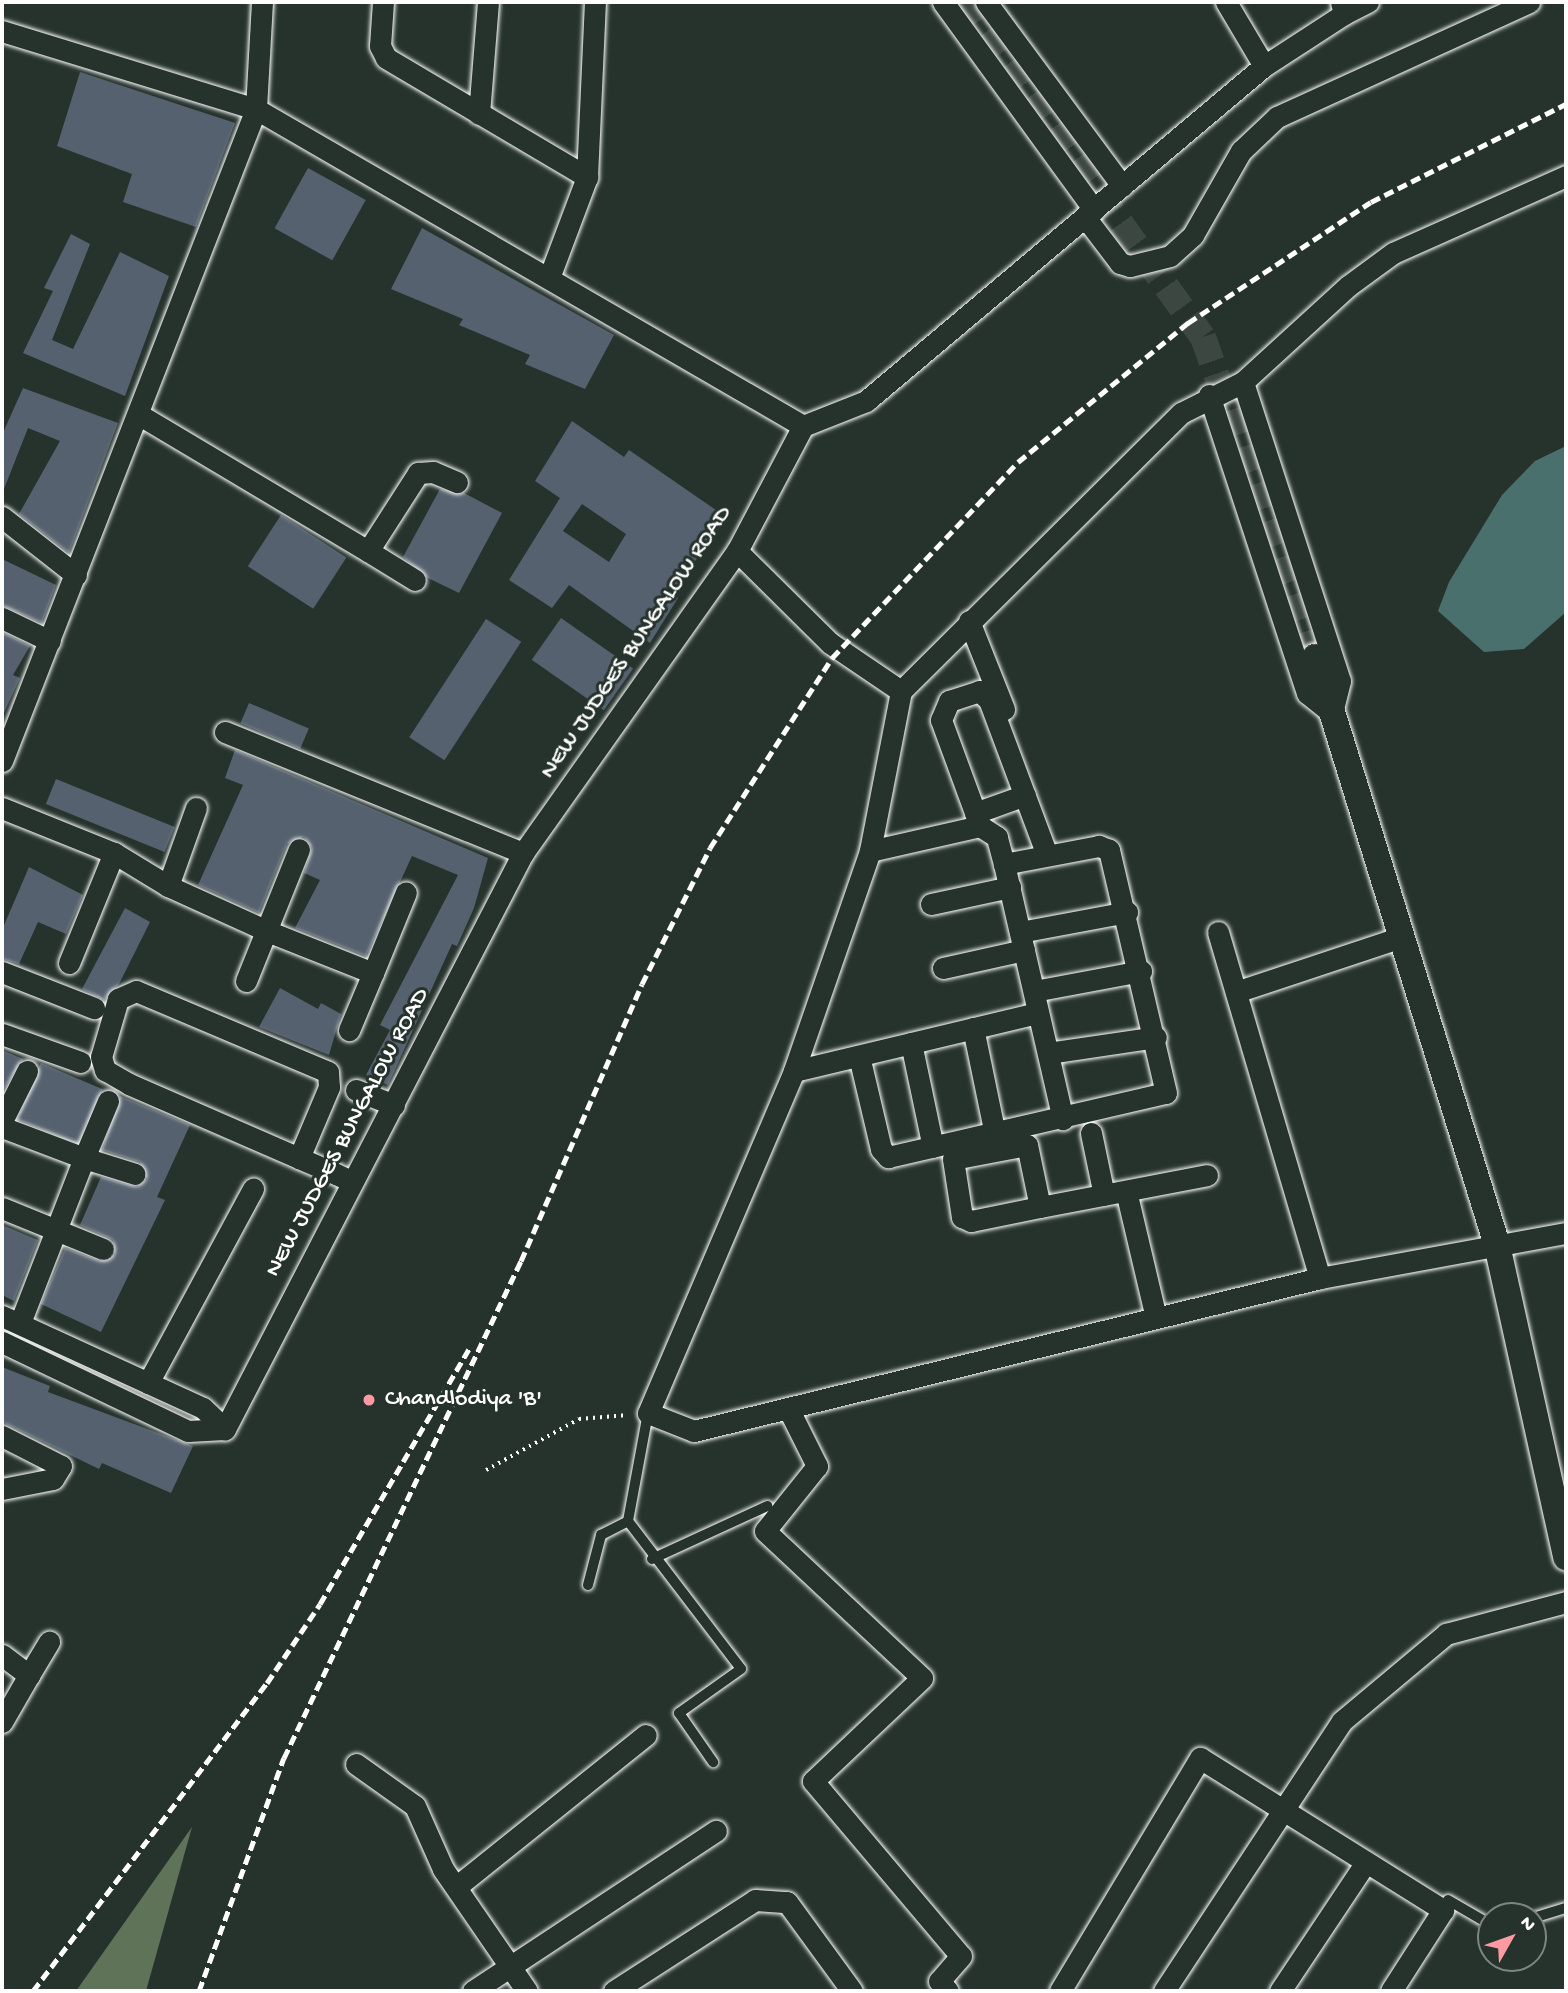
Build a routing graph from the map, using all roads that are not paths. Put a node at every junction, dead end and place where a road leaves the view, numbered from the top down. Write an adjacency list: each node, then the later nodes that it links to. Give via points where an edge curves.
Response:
1 (262, 2): 13 (street)
2 (383, 2): 14 (street, via 380,47 386,58)
3 (488, 2): 14 (street)
4 (595, 2): 16 (street)
5 (943, 2): 18 (street)
6 (986, 2): 17 (street)
7 (1226, 2): 12 (street)
8 (1368, 2): 10 (street)
9 (1529, 2): 18 (street, via 1277,117 1241,150 1214,204 1170,256 1130,266 1120,263)
10 (1342, 8): 12 (street)
11 (2, 31): 13 (street)
12 (1264, 66): 17 (street)
13 (256, 108): 19 (street); 22 (street)
14 (479, 114): 16 (street)
15 (1566, 176): 20 (street, via 1393,253 1348,286)
16 (587, 177): 19 (street)
17 (1122, 186): 18 (street)
18 (1089, 213): 23 (street, via 866,401)
19 (549, 278): 23 (street)
20 (1243, 382): 21 (street); 36 (street, via 1340,681)
21 (1209, 395): 31 (street, via 1181,413); 36 (street, via 1307,693)
22 (138, 414): 26 (street); 28 (street)
23 (803, 426): 27 (street, NEW JUDGES BUNGALOW ROAD)
24 (457, 482): 26 (street, via 418,473)
25 (2, 517): 28 (street)
26 (368, 551): 29 (street)
27 (737, 551): 34 (street, via 830,643); 46 (street, NEW JUDGES BUNGALOW ROAD)
28 (76, 575): 32 (street)
29 (415, 580)
30 (2, 618): 32 (street)
31 (969, 621): 34 (street); 39 (street)
32 (50, 641): 35 (street)
33 (1315, 657): 36 (street)
34 (901, 691): 44 (street)
35 (11, 712): 38 (street)
36 (1332, 713): 56 (street)
37 (225, 732): 46 (street)
38 (2, 761)
39 (1029, 789): 42 (street); 42 (street, via 984,694 949,701 941,720); 47 (street)
40 (2, 808): 45 (street)
41 (195, 808): 49 (street)
42 (978, 819): 44 (street); 48 (street, via 997,837)
43 (299, 849): 54 (street)
44 (870, 850): 77 (street)
45 (114, 853): 49 (street); 58 (street)
46 (523, 853): 80 (street, NEW JUDGES BUNGALOW ROAD)
47 (1047, 855): 48 (street); 53 (street, via 1099,846 1109,850)
48 (1004, 864): 50 (street)
49 (168, 886): 54 (street)
50 (1010, 887): 52 (street); 57 (street)
51 (406, 892): 62 (street)
52 (930, 905)
53 (1127, 912): 57 (street); 60 (street)
54 (267, 931): 62 (street); 63 (street)
55 (1218, 932): 65 (street)
56 (1398, 938): 65 (street); 98 (street)
57 (1022, 941): 59 (street); 64 (street)
58 (69, 963)
59 (943, 968)
60 (1141, 971): 64 (street); 71 (street)
61 (2, 972): 66 (street)
62 (373, 973): 69 (street)
63 (246, 981)
64 (1034, 991): 67 (street)
65 (1236, 992): 100 (street)
66 (94, 1008)
67 (1038, 1013): 68 (street); 73 (street)
68 (973, 1028): 72 (street); 84 (street)
69 (349, 1030)
70 (2, 1034): 75 (street)
71 (1156, 1037): 73 (street); 81 (street, via 1166,1093)
72 (911, 1043): 74 (street); 85 (street)
73 (1048, 1053): 81 (street)
74 (859, 1056): 77 (street); 85 (street, via 883,1154)
75 (80, 1062)
76 (27, 1071): 82 (street)
77 (794, 1071): 106 (street)
78 (356, 1090): 80 (street)
79 (108, 1101): 86 (street)
80 (394, 1105): 90 (street, NEW JUDGES BUNGALOW ROAD)
81 (1063, 1119): 84 (street)
82 (2, 1124): 86 (street)
83 (1091, 1133): 93 (street)
84 (995, 1134): 85 (street)
85 (933, 1147)
86 (84, 1158): 88 (street); 96 (street)
87 (299, 1158): 87 (street, via 330,1087 328,1072 136,991 118,999 101,1057 105,1070); 90 (street)
88 (135, 1174)
89 (1207, 1175): 92 (street)
90 (351, 1181): 107 (street, NEW JUDGES BUNGALOW ROAD)
91 (253, 1189): 104 (street)
92 (1126, 1191): 93 (street); 101 (street)
93 (1104, 1195): 95 (street)
94 (2, 1208): 96 (street)
95 (1040, 1208): 95 (street, via 967,1220 953,1159 1027,1145)
96 (59, 1233): 99 (street); 102 (street)
97 (1566, 1233): 98 (street)
98 (1497, 1245): 100 (street); 112 (street)
99 (103, 1249)
100 (1320, 1278): 101 (street)
101 (1156, 1318): 105 (street)
102 (11, 1320): 104 (street)
103 (2, 1342): 107 (street, via 188,1431)
104 (148, 1383): 107 (street, via 204,1408)
105 (788, 1408): 106 (street, via 694,1431); 136 (street, via 817,1466 765,1531 922,1678 811,1782 961,1956 939,1980)
106 (648, 1413): 111 (lane)
107 (225, 1429)
108 (2, 1436): 109 (street, via 61,1466 53,1479)
109 (2, 1489)
110 (767, 1506): 113 (lane)
111 (628, 1521): 113 (lane); 114 (lane, via 601,1535)
112 (1566, 1557)
113 (652, 1559): 121 (lane, via 741,1669 679,1713)
114 (588, 1586)
115 (1566, 1602): 123 (street, via 1446,1634 1342,1721)
116 (48, 1642): 118 (street)
117 (2, 1655): 118 (street)
118 (29, 1675): 119 (street)
119 (2, 1722)
120 (646, 1735): 126 (street)
121 (713, 1762)
122 (356, 1764): 126 (street, via 415,1806)
123 (1280, 1808): 125 (street); 137 (street, via 1200,1758); 138 (street)
124 (716, 1831): 131 (street)
125 (1366, 1862): 139 (street); 140 (street, via 1444,1910)
126 (456, 1887): 131 (street)
127 (1448, 1900): 130 (lane)
128 (1566, 1908): 129 (lane)
129 (1547, 1914)
130 (1477, 1917)
131 (512, 1968): 132 (street); 133 (street)
132 (473, 1991)
133 (527, 1991)
134 (614, 1991): 135 (street, via 755,1899 787,1902)
135 (852, 1991)
136 (948, 1991)
137 (1060, 1991)
138 (1164, 1991)
139 (1280, 1991)
140 (1391, 1991)

